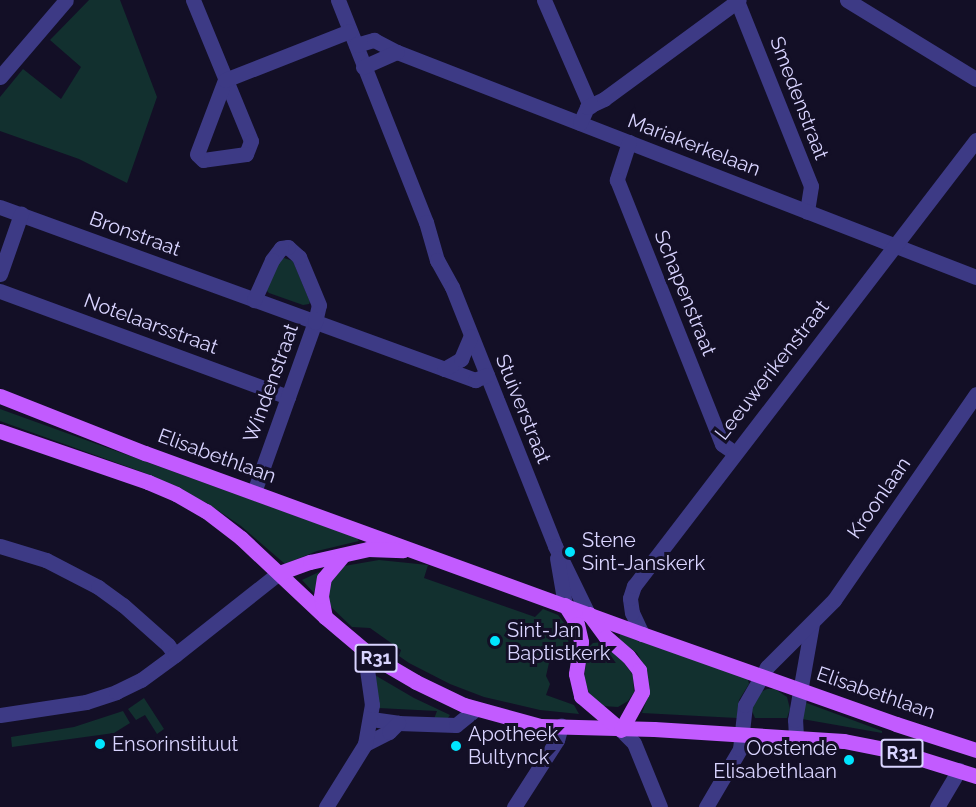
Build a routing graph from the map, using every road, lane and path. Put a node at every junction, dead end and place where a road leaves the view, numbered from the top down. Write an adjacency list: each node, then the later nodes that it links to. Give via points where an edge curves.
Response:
1 (66, 0): 10 (street)
2 (193, 0): 12 (street)
3 (338, 0): 7 (street, Stuiverstraat)
4 (544, 0): 13 (street)
5 (847, 0): 11 (street)
6 (738, 1): 13 (street); 18 (street, Smedenstraat, via 811,186)
7 (353, 38): 8 (street, Mariakerkelaan, via 374,40); 9 (street, Stuiverstraat); 12 (street)
8 (397, 52): 9 (street); 14 (street, Mariakerkelaan)
9 (363, 67): 26 (street, Stuiverstraat, via 426,222 437,238)
10 (0, 77)
11 (976, 79)
12 (225, 80): 12 (street, via 196,154 203,160 246,154 251,141)
13 (590, 106): 14 (street)
14 (580, 123): 16 (street, Mariakerkelaan)
15 (976, 140): 20 (street, Leeuwerikenstraat)
16 (629, 142): 18 (street, Mariakerkelaan); 33 (street, Schapenstraat, via 617,180 722,444)
17 (0, 207): 19 (street, Bronstraat)
18 (807, 212): 20 (street, Mariakerkelaan)
19 (21, 214): 21 (street); 24 (street, Bronstraat)
20 (894, 246): 22 (street, Mariakerkelaan); 33 (street, Leeuwerikenstraat)
21 (0, 274)
22 (976, 277)
23 (0, 291): 31 (street, Notelaarsstraat)
24 (254, 300): 25 (street, Bronstraat); 25 (street, via 272,260 281,248 288,247 299,257 319,304)
25 (315, 322): 27 (street, Bronstraat); 31 (street, Windenstraat)
26 (471, 336): 27 (street, via 461,359); 28 (street, Stuiverstraat)
27 (444, 369): 28 (street, Bronstraat, via 475,380)
28 (487, 375): 36 (street, Stuiverstraat)
29 (976, 394): 43 (street, Kroonlaan, via 834,600)
30 (0, 396): 34 (main road, Elisabethlaan / R31)
31 (288, 397): 34 (street, Windenstraat)
32 (0, 431): 39 (main road, R31, via 176,494 206,511)
33 (735, 453): 44 (street, Leeuwerikenstraat, via 634,586 630,598 632,613)
34 (254, 492): 37 (main road, Elisabethlaan / R31)
35 (0, 546): 45 (street, via 46,560 98,587)
36 (555, 546): 40 (street, Stuiverstraat); 41 (street, Stuiverstraat)
37 (421, 552): 38 (main road, Elisabethlaan / R31, via 368,549); 40 (main road, Elisabethlaan / R31)
38 (343, 555): 39 (main road, Elisabethlaan / R31); 42 (main road, via 324,578 321,596)
39 (279, 573): 42 (main road, R31); 45 (street)
40 (565, 605): 41 (main road, Elisabethlaan / R31); 54 (main road, via 577,624 581,642 576,674 581,696)
41 (588, 614): 44 (main road, Elisabethlaan / R31); 54 (main road, via 639,670 642,692)
42 (325, 617): 46 (main road, R31)
43 (812, 624): 47 (street, Kroonlaan); 48 (street)
44 (642, 634): 47 (main road, Elisabethlaan / R31)
45 (176, 655): 50 (street, via 116,692 86,702)
46 (370, 655): 49 (main road, R31, via 416,682); 51 (street, via 367,669)
47 (762, 676): 48 (main road, Elisabethlaan / R31); 55 (street, via 745,705)
48 (802, 690): 56 (street, via 795,720); 58 (main road, Elisabethlaan / R31)
49 (476, 709): 52 (street, via 456,725); 53 (main road, R31, via 524,723)
50 (0, 715)
51 (371, 719): 52 (street); 57 (street)
52 (398, 723): 57 (street)
53 (561, 726): 54 (main road, R31); 62 (street, via 557,740)
54 (621, 730): 55 (main road, R31); 63 (street, via 634,743)
55 (742, 734): 56 (main road, R31); 64 (street, via 740,749)
56 (796, 737): 59 (main road, R31, via 855,743)
57 (365, 744): 61 (street)
58 (975, 747): 59 (main road)
59 (960, 770): 60 (main road, R31); 65 (street)
60 (976, 776)
61 (326, 807)
62 (514, 807)
63 (660, 807)
64 (706, 807)
65 (937, 807)

